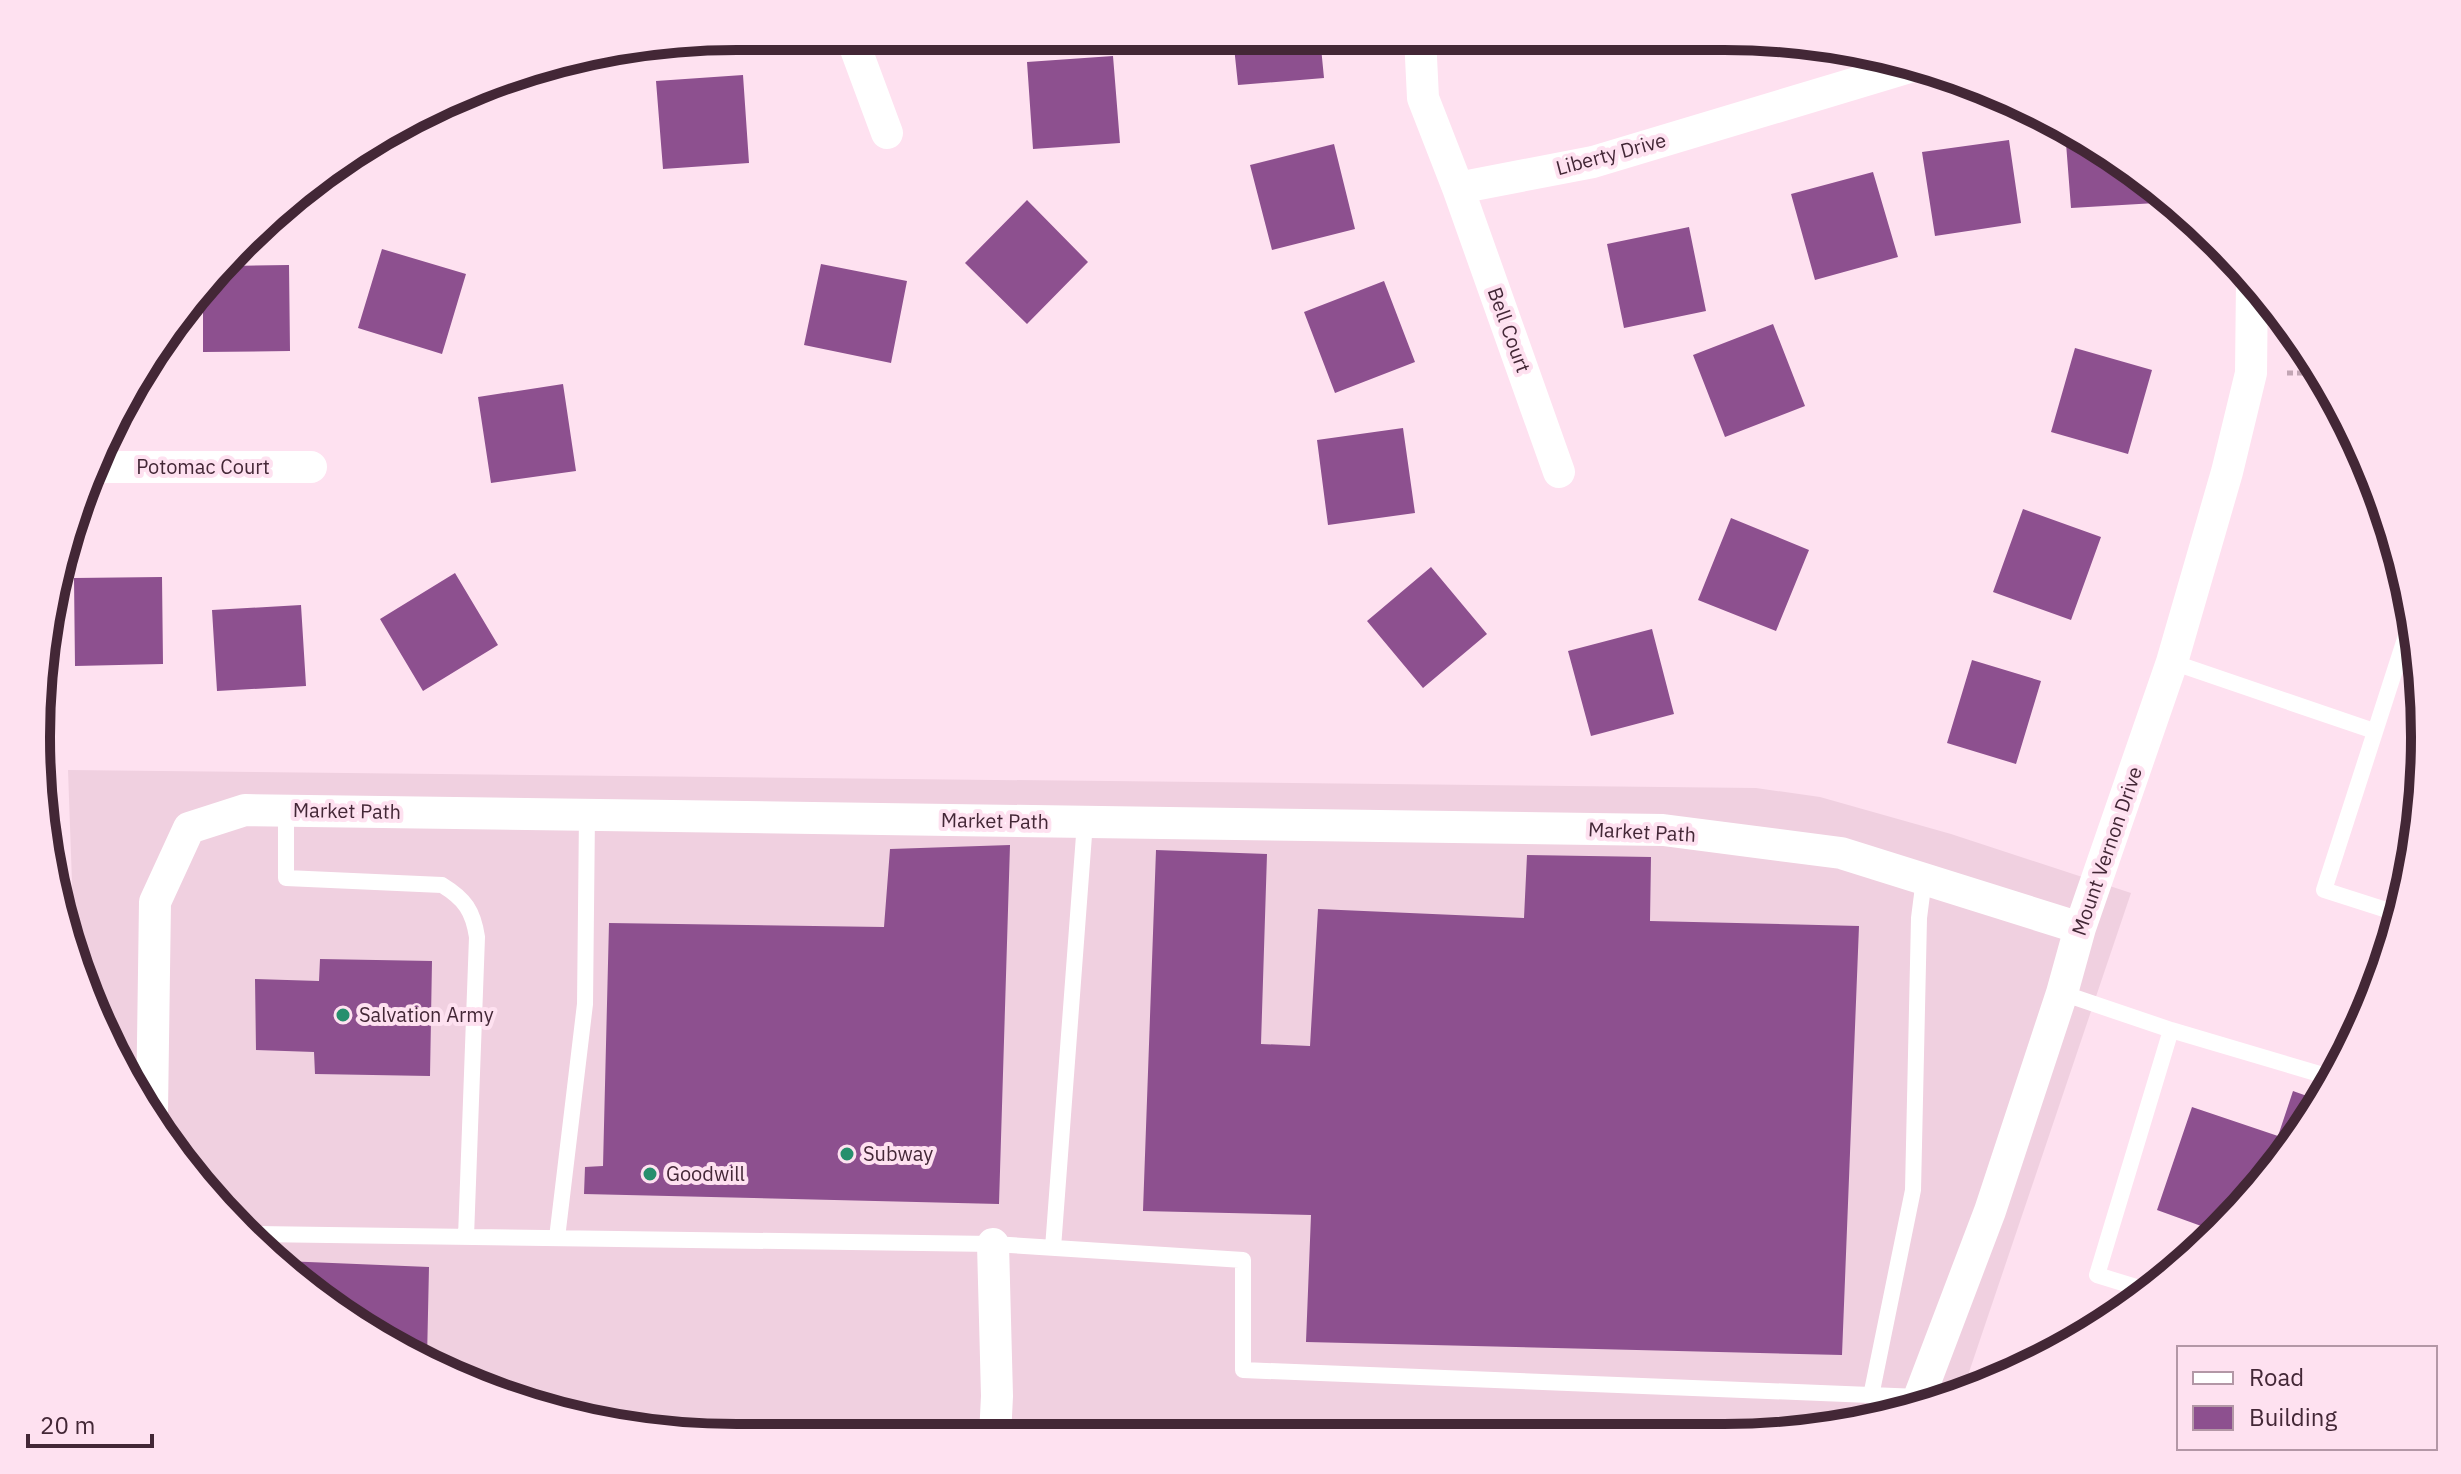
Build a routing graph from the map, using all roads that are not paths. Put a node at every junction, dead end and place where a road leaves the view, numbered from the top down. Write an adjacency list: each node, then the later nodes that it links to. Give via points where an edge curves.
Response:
1 (856, 50): 4 (street)
2 (1421, 50): 5 (street, via 1423,98)
3 (1895, 71): 5 (street, Liberty Drive, via 1593,162)
4 (887, 133)
5 (1458, 188): 9 (street, Bell Court)
6 (2252, 298): 11 (street, Mount Vernon Drive, via 2251,373)
7 (105, 467): 8 (street, Potomac Court)
8 (311, 467)
9 (1559, 472)
10 (2404, 641): 12 (lane)
11 (2172, 662): 12 (lane); 18 (street, Mount Vernon Drive)
12 (2374, 731): 17 (lane, via 2324,890)
13 (286, 810): 14 (street, Market Path); 22 (street, Market Path, via 245,810 189,828 155,902); 24 (lane, via 286,878 442,885 459,895 474,914)
14 (587, 814): 15 (street, Market Path); 25 (lane, via 585,1004)
15 (1085, 822): 16 (street, Market Path, via 1663,830 1841,853); 27 (lane)
16 (1924, 879): 18 (street, Market Path); 30 (lane, via 1913,1190)
17 (2389, 911)
18 (2080, 928): 19 (street, Mount Vernon Drive)
19 (2062, 993): 20 (lane); 29 (street, Mount Vernon Drive)
20 (2171, 1030): 21 (lane); 28 (lane, via 2097,1275)
21 (2322, 1075)
22 (152, 1097)
23 (263, 1234): 24 (lane)
24 (466, 1237): 25 (lane)
25 (557, 1238): 26 (lane)
26 (993, 1244): 27 (lane); 32 (street)
27 (1053, 1248): 30 (lane, via 1243,1260 1243,1370)
28 (2135, 1287)
29 (1928, 1393)
30 (1871, 1396): 31 (lane)
31 (1906, 1400)
32 (996, 1424)

